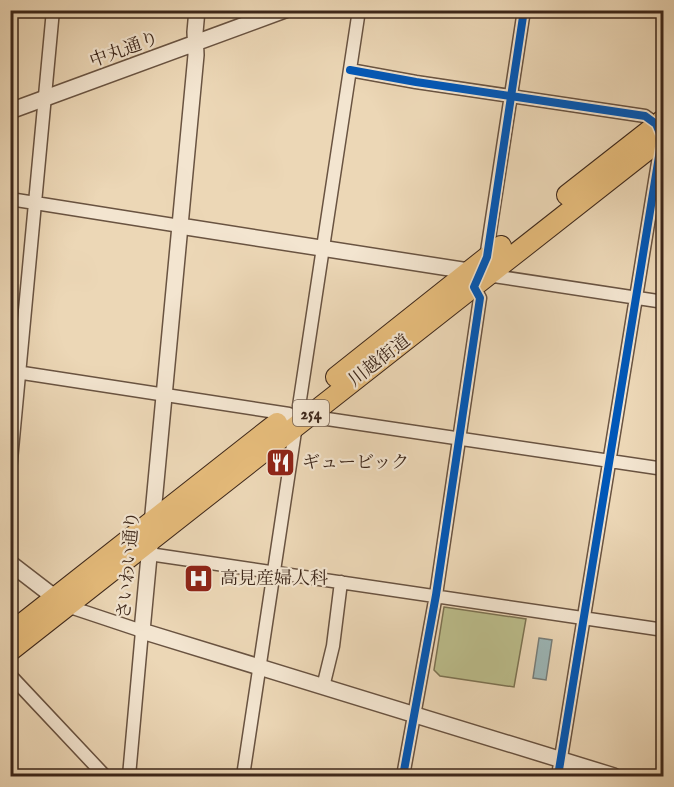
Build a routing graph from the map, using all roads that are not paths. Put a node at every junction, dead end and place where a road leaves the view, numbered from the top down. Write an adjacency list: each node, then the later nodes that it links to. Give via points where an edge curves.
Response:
1 (53, 10): 9 (street)
2 (197, 10): 6 (street, さいわい通り)
3 (285, 10): 6 (street, 中丸通り)
4 (359, 10): 7 (street)
5 (524, 10): 8 (street)
6 (195, 44): 9 (street, 中丸通り); 14 (street, さいわい通り)
7 (350, 70): 8 (street); 15 (street)
8 (512, 95): 11 (street, via 645,116); 16 (street)
9 (45, 98): 10 (street, 中丸通り); 13 (street)
10 (10, 111)
11 (661, 129): 16 (highway, 川越街道 / 254); 17 (street)
12 (10, 199): 13 (street)
13 (35, 203): 14 (street); 19 (street)
14 (180, 226): 15 (street); 20 (street, さいわい通り)
15 (324, 247): 16 (street); 21 (street)
16 (479, 273): 17 (street); 21 (highway, 川越街道 / 254); 22 (street, via 480,298)
17 (636, 297): 18 (street); 23 (street)
18 (663, 302)
19 (15, 372): 20 (street); 25 (street)
20 (164, 394): 21 (street); 26 (street, さいわい通り)
21 (298, 415): 22 (street); 26 (highway, 川越街道 / 254); 27 (highway, 川越街道 / 254); 29 (street)
22 (458, 438): 23 (street); 31 (street)
23 (609, 460): 24 (street); 33 (street)
24 (663, 469)
25 (10, 471)
26 (151, 522): 27 (street, さいわい通り); 32 (highway, 川越街道 / 254)
27 (149, 548): 29 (street); 32 (highway, 川越街道 / 254); 35 (street, さいわい通り)
28 (10, 563): 32 (street)
29 (274, 572): 30 (street); 38 (street)
30 (341, 582): 31 (street); 40 (street)
31 (436, 596): 33 (street); 41 (street)
32 (61, 602): 35 (street); 36 (highway, 川越街道 / 254); 37 (highway, 川越街道 / 254)
33 (584, 618): 34 (street); 42 (street)
34 (663, 630)
35 (142, 631): 38 (street, さいわい通り); 44 (street)
36 (10, 633)
37 (10, 651)
38 (259, 667): 40 (street, さいわい通り); 45 (street)
39 (10, 675): 43 (street)
40 (323, 687): 41 (street, さいわい通り)
41 (414, 715): 42 (street, さいわい通り); 46 (street)
42 (561, 760): 47 (street); 48 (street, さいわい通り)
43 (105, 777)
44 (129, 777)
45 (243, 777)
46 (403, 777)
47 (558, 777)
48 (614, 777)

